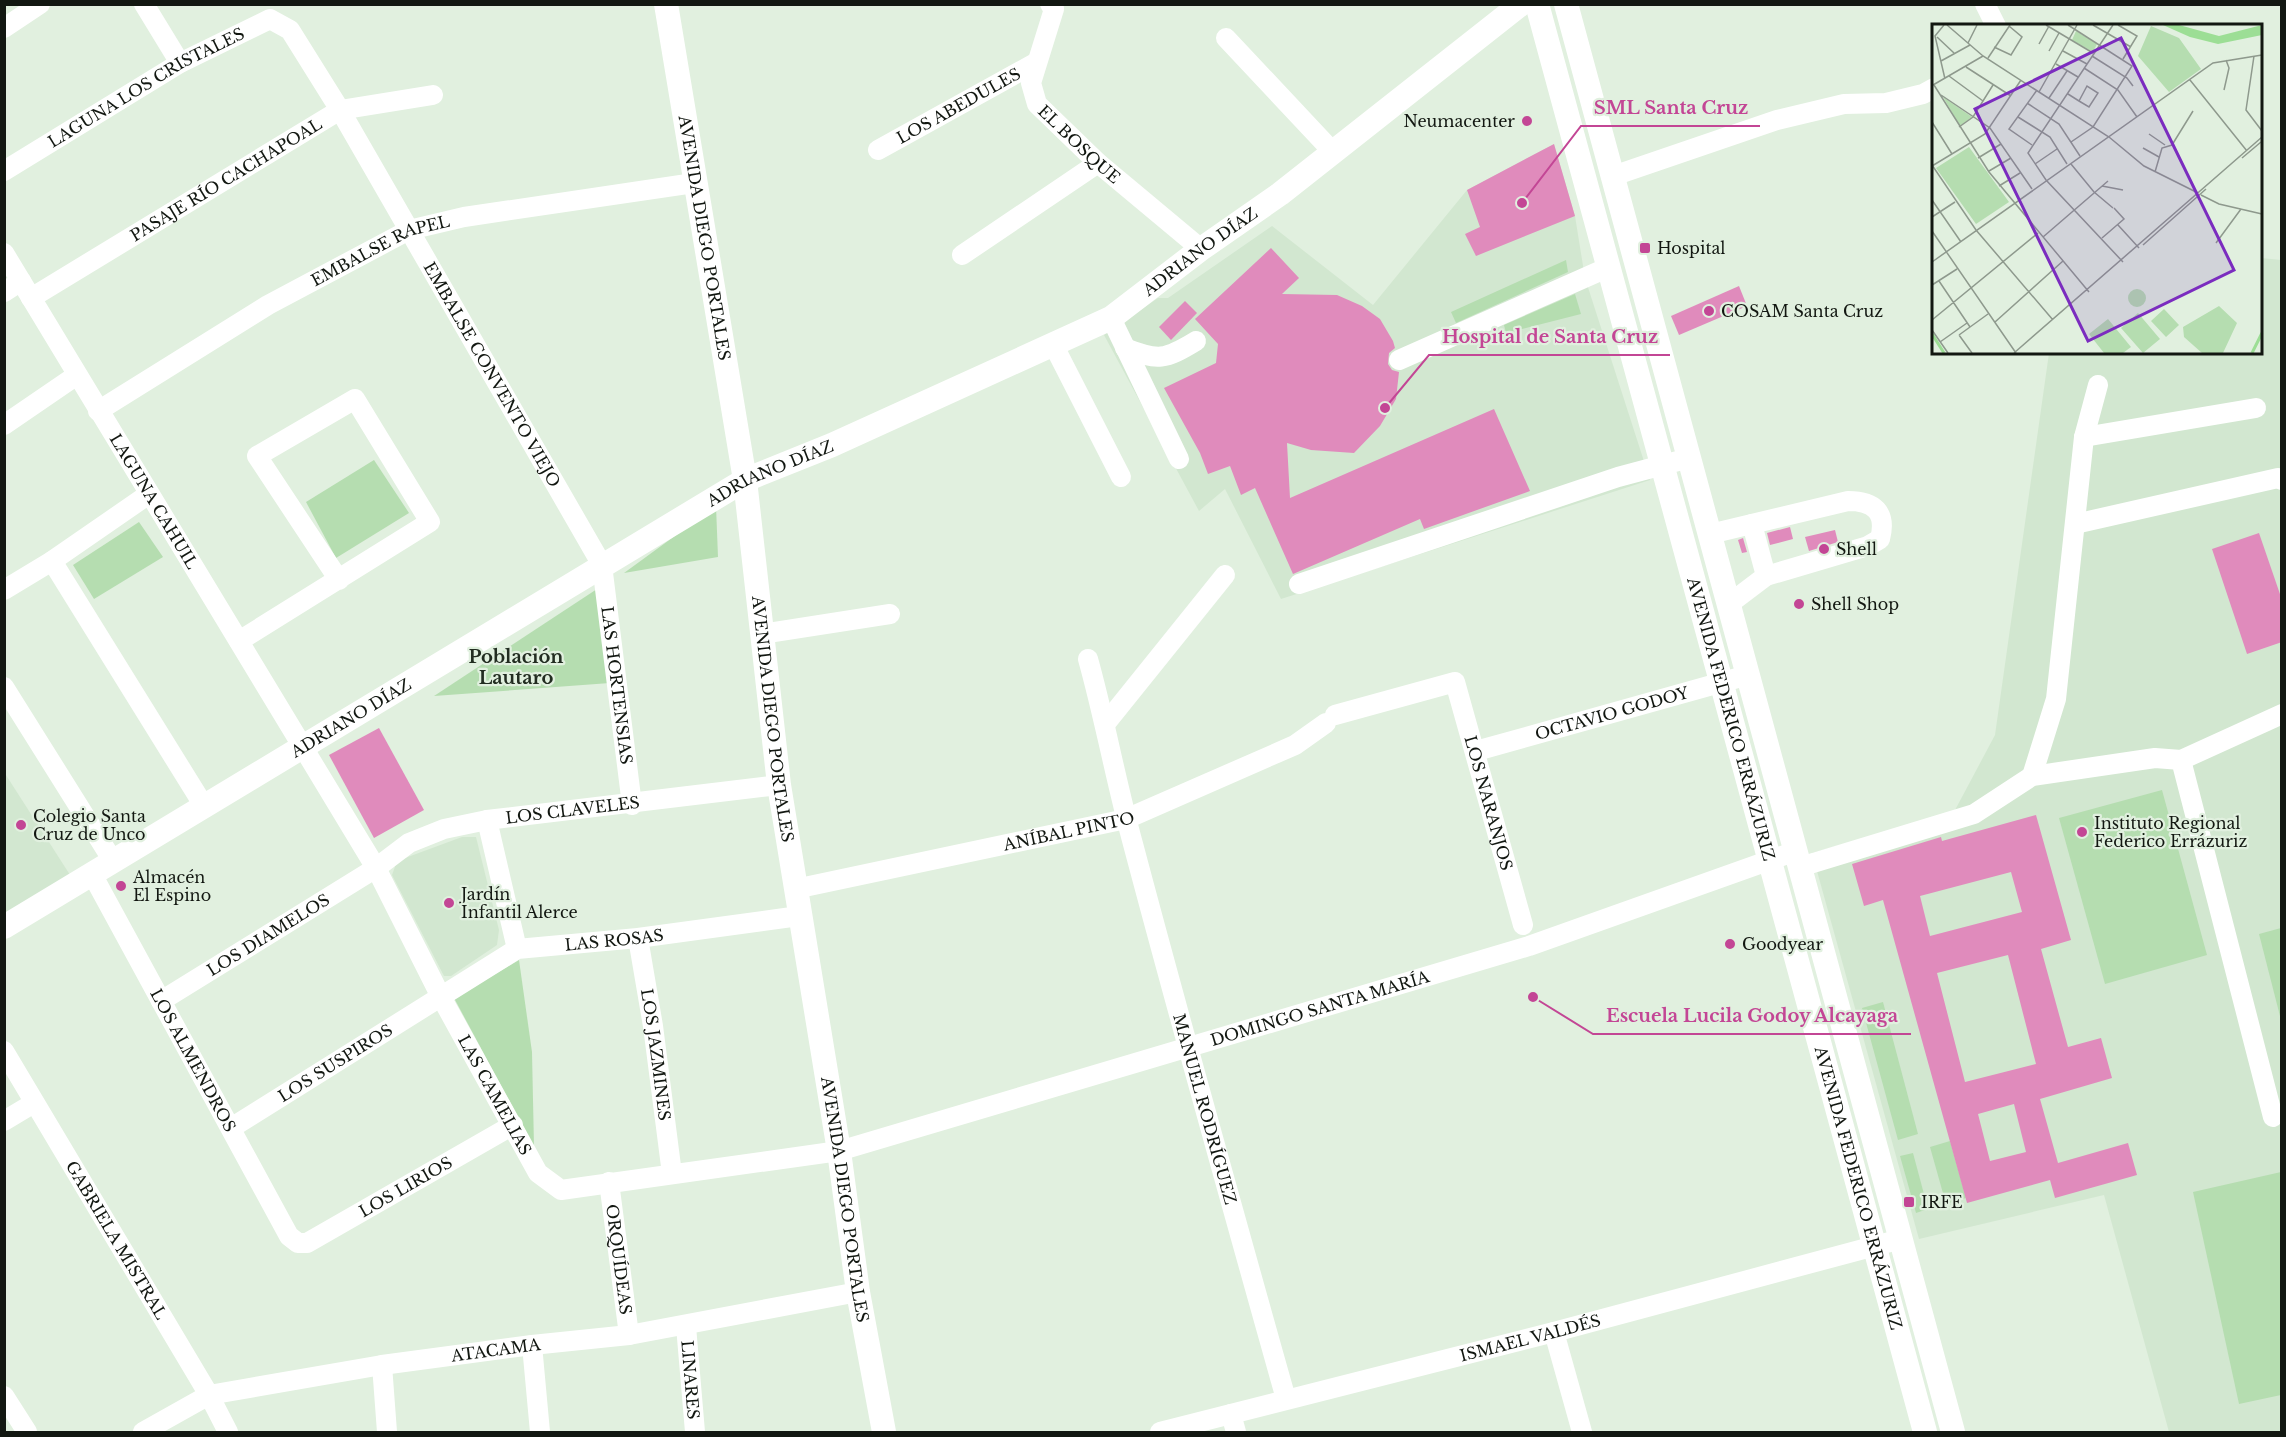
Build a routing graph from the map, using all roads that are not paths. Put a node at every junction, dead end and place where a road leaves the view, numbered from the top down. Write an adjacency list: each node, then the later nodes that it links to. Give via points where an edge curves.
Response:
1 (40, 4): 10 (street)
2 (144, 4): 14 (street)
3 (666, 4): 23 (main road, AVENIDA DIEGO PORTALES)
4 (1050, 4): 13 (street, EL BOSQUE, via 1054,9)
5 (1521, 4): 19 (main road, ADRIANO DÍAZ)
6 (1537, 4): 28 (main road, AVENIDA FEDERICO ERRÁZURIZ)
7 (1566, 4): 22 (main road, AVENIDA FEDERICO ERRÁZURIZ)
8 (1985, 4): 9 (street)
9 (1995, 24)
10 (4, 28)
11 (290, 30): 14 (street, LAGUNA LOS CRISTALES, via 270,19); 17 (street, EMBALSE CONVENTO VIEJO)
12 (1226, 38): 19 (street)
13 (1037, 62): 18 (street, LOS ABEDULES); 20 (street, EL BOSQUE, via 1031,83 1038,104)
14 (180, 63): 21 (street, LAGUNA LOS CRISTALES)
15 (1932, 89): 22 (street, via 1886,103 1844,104 1777,120)
16 (433, 95): 17 (street, PASAJE RÍO CACHAPOAL)
17 (340, 110): 24 (street, EMBALSE CONVENTO VIEJO); 31 (street, PASAJE RÍO CACHAPOAL)
18 (879, 150)
19 (1333, 152): 25 (main road, ADRIANO DÍAZ)
20 (1098, 163): 25 (street, EL BOSQUE); 27 (street)
21 (4, 171)
22 (1613, 176): 43 (main road, AVENIDA FEDERICO ERRÁZURIZ)
23 (694, 183): 24 (street, EMBALSE RAPEL, via 464,217); 47 (main road, AVENIDA DIEGO PORTALES)
24 (409, 230): 40 (street, EMBALSE RAPEL, via 268,305); 54 (street, EMBALSE CONVENTO VIEJO)
25 (1201, 249): 32 (main road, ADRIANO DÍAZ)
26 (4, 253): 29 (street, LAGUNA CAHUIL)
27 (962, 255)
28 (1609, 267): 36 (street); 45 (main road, AVENIDA FEDERICO ERRÁZURIZ)
29 (21, 281): 30 (street); 31 (street, LAGUNA CAHUIL)
30 (4, 292)
31 (31, 298): 37 (street, LAGUNA CAHUIL)
32 (1111, 318): 34 (main road, ADRIANO DÍAZ); 35 (street)
33 (1196, 341): 35 (street, via 1173,353 1151,358)
34 (1053, 344): 46 (street); 47 (main road, ADRIANO DÍAZ, via 832,445)
35 (1125, 348): 44 (street)
36 (1399, 360)
37 (77, 375): 40 (street, LAGUNA CAHUIL); 41 (street)
38 (2098, 385): 42 (street)
39 (2256, 408): 42 (street)
40 (98, 411): 49 (street, LAGUNA CAHUIL)
41 (4, 425)
42 (2084, 437): 51 (street)
43 (1689, 458): 45 (street); 52 (main road, AVENIDA FEDERICO ERRÁZURIZ)
44 (1179, 459)
45 (1662, 465): 58 (street); 67 (main road, AVENIDA FEDERICO ERRÁZURIZ)
46 (1121, 477)
47 (745, 480): 54 (main road, ADRIANO DÍAZ); 62 (main road, AVENIDA DIEGO PORTALES)
48 (2282, 480): 51 (street)
49 (149, 494): 53 (street); 63 (street, LAGUNA CAHUIL)
50 (1752, 524): 52 (street); 56 (street); 56 (street, via 1848,501 1863,501 1882,519 1880,539 1868,546)
51 (2075, 524): 74 (street, via 2056,699)
52 (1710, 534): 60 (main road, AVENIDA FEDERICO ERRÁZURIZ)
53 (52, 561): 59 (street); 77 (street)
54 (602, 566): 71 (main road, ADRIANO DÍAZ); 76 (street, LAS HORTENSIAS)
55 (1225, 575): 70 (street)
56 (1766, 576): 60 (street)
57 (339, 580): 57 (street, via 257,456 355,399 430,522); 63 (street)
58 (1299, 584)
59 (4, 590)
60 (1729, 604): 65 (main road, AVENIDA FEDERICO ERRÁZURIZ)
61 (890, 614): 62 (street)
62 (761, 634): 75 (main road, AVENIDA DIEGO PORTALES)
63 (239, 641): 71 (street, LAGUNA CAHUIL)
64 (1088, 659): 70 (street, MANUEL RODRÍGUEZ)
65 (1748, 675): 67 (street, OCTAVIO GODOY); 80 (main road, AVENIDA FEDERICO ERRÁZURIZ)
66 (1455, 682): 72 (street, LOS NARANJOS); 78 (street, ANÍBAL PINTO, via 1331,719 1295,745)
67 (1721, 682): 72 (street, OCTAVIO GODOY); 82 (main road, AVENIDA FEDERICO ERRÁZURIZ)
68 (4, 687): 81 (street)
69 (2282, 714): 73 (street)
70 (1106, 723): 78 (street, MANUEL RODRÍGUEZ)
71 (303, 747): 77 (main road, ADRIANO DÍAZ); 83 (street, LAS CAMELIAS)
72 (1476, 751): 87 (street, LOS NARANJOS)
73 (2181, 760): 74 (street, via 2155,758); 96 (street)
74 (2032, 776): 80 (street, DOMINGO SANTA MARÍA, via 1974,814)
75 (779, 785): 76 (street, LOS CLAVELES); 85 (main road, AVENIDA DIEGO PORTALES)
76 (632, 805): 79 (street, LOS CLAVELES)
77 (204, 806): 81 (main road, ADRIANO DÍAZ)
78 (1126, 819): 85 (street, ANÍBAL PINTO); 93 (street, MANUEL RODRÍGUEZ)
79 (487, 820): 83 (street, LOS CLAVELES, via 444,829 409,843); 90 (street)
80 (1798, 859): 82 (street, DOMINGO SANTA MARÍA); 103 (main road, AVENIDA FEDERICO ERRÁZURIZ)
81 (113, 861): 84 (main road, ADRIANO DÍAZ)
82 (1770, 861): 93 (street, DOMINGO SANTA MARÍA, via 1529,946); 105 (main road, AVENIDA FEDERICO ERRÁZURIZ)
83 (376, 868): 91 (street, LAS CAMELIAS); 92 (street, LOS DIAMELOS)
84 (92, 874): 88 (main road, ADRIANO DÍAZ); 92 (street, LOS ALMENDROS)
85 (795, 889): 86 (main road, AVENIDA DIEGO PORTALES)
86 (799, 916): 89 (street, LAS ROSAS); 100 (main road, AVENIDA DIEGO PORTALES)
87 (1523, 926)
88 (4, 927)
89 (638, 938): 90 (street, LAS ROSAS); 101 (street, LOS JAZMINES)
90 (517, 949): 91 (street, LAS ROSAS)
91 (440, 995): 98 (street, LAS CAMELIAS); 99 (street, LOS SUSPIROS)
92 (161, 1001): 99 (street, LOS ALMENDROS)
93 (1187, 1047): 100 (street, DOMINGO SANTA MARÍA); 114 (street, MANUEL RODRÍGUEZ)
94 (4, 1051): 95 (street, GABRIELA MISTRAL)
95 (34, 1103): 97 (street); 112 (street, GABRIELA MISTRAL)
96 (2273, 1117)
97 (4, 1121)
98 (513, 1125): 102 (street, LAS CAMELIAS, via 538,1173 561,1190); 104 (street, LOS LIRIOS, via 307,1243)
99 (231, 1128): 104 (street, LOS ALMENDROS, via 289,1236)
100 (839, 1151): 101 (street, LAS CAMELIAS); 106 (main road, AVENIDA DIEGO PORTALES)
101 (672, 1174): 102 (street, LAS CAMELIAS)
102 (609, 1182): 109 (street, ORQUÍDEAS)
103 (1901, 1239): 105 (street, ISMAEL VALDÉS); 126 (main road, AVENIDA FEDERICO ERRÁZURIZ)
104 (298, 1243)
105 (1874, 1246): 108 (street, ISMAEL VALDÉS); 125 (main road, AVENIDA FEDERICO ERRÁZURIZ)
106 (858, 1292): 107 (street, ATACAMA); 122 (main road, AVENIDA DIEGO PORTALES)
107 (686, 1326): 109 (street, ATACAMA); 121 (street, LINARES)
108 (1554, 1332): 114 (street, ISMAEL VALDÉS); 124 (street)
109 (629, 1335): 110 (street, ATACAMA)
110 (532, 1345): 111 (street, ATACAMA); 120 (street)
111 (382, 1365): 112 (street, ATACAMA); 119 (street)
112 (208, 1395): 117 (street, ATACAMA); 118 (street, GABRIELA MISTRAL)
113 (4, 1396): 116 (street)
114 (1286, 1400): 115 (street, ISMAEL VALDÉS)
115 (1234, 1423): 123 (street, ISMAEL VALDÉS)
116 (27, 1432)
117 (142, 1432)
118 (228, 1432)
119 (387, 1432)
120 (540, 1432)
121 (695, 1432)
122 (884, 1432)
123 (1160, 1432)
124 (1582, 1432)
125 (1925, 1432)
126 (1953, 1432)

